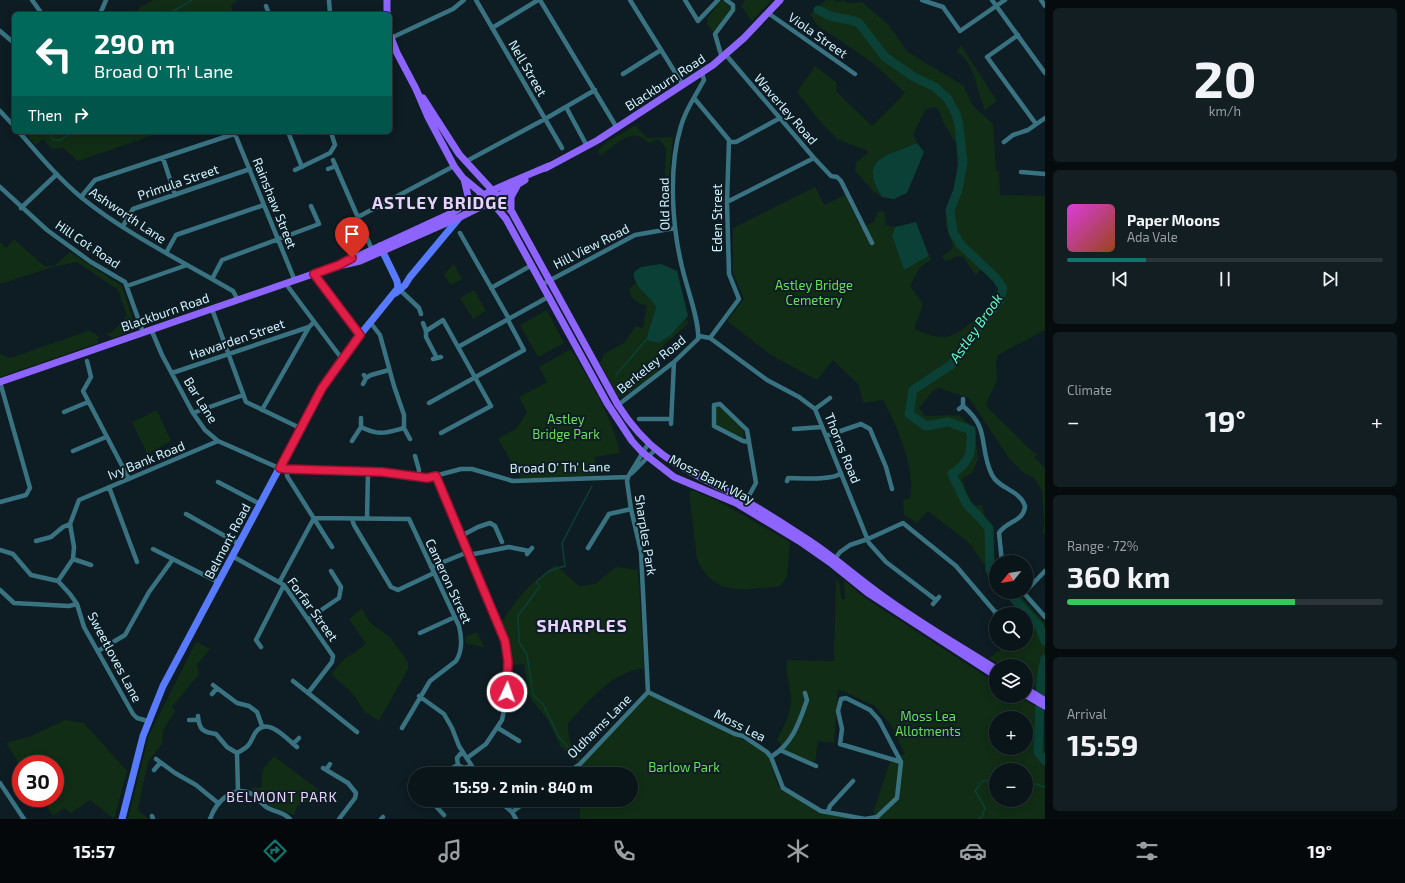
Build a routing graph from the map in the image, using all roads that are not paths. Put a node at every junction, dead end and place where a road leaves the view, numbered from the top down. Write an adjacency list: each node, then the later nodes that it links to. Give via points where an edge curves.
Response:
1 (32, 0): 19 (street)
2 (106, 0): 20 (street)
3 (329, 0): 21 (street)
4 (387, 0): 22 (highway)
5 (464, 0): 26 (street, via 453,9)
6 (476, 0): 24 (street, Nell Street)
7 (539, 0): 24 (street); 38 (street)
8 (630, 0): 30 (street)
9 (685, 0): 10 (street, via 698,21)
10 (718, 0)
11 (726, 0): 31 (street, via 734,8 715,34)
12 (780, 0): 23 (highway, Blackburn Road)
13 (922, 0): 17 (street, via 945,9 960,31)
14 (992, 0): 17 (street)
15 (1005, 0): 17 (street)
16 (1041, 0): 18 (street)
17 (997, 6): 27 (street)
18 (1045, 6)
19 (41, 12)
20 (101, 12)
21 (330, 12)
22 (387, 12)
23 (768, 13): 31 (highway, Blackburn Road); 35 (street, Viola Street)
24 (492, 28): 44 (street, Nell Street)
25 (0, 31): 28 (street)
26 (392, 35)
27 (1018, 35): 32 (street); 46 (street, via 987,57)
28 (12, 41)
29 (392, 41): 37 (highway)
30 (661, 50): 34 (street); 36 (street)
31 (724, 56): 33 (highway, Blackburn Road); 42 (street, Waverley Road)
32 (1044, 70)
33 (702, 73): 36 (highway, Blackburn Road); 39 (street, Old Road, via 704,80)
34 (623, 74)
35 (856, 74)
36 (683, 85): 47 (highway, Blackburn Road)
37 (416, 89): 60 (highway, Moss Bank Way); 62 (highway)
38 (595, 90): 40 (street); 47 (street)
39 (694, 98): 53 (street, via 727,136); 89 (street, Old Road, via 678,136 673,199)
40 (566, 108): 44 (street); 55 (street)
41 (0, 112): 45 (street)
42 (780, 118): 53 (street, via 736,142); 58 (street, Waverley Road)
43 (1045, 118): 46 (street)
44 (545, 119): 56 (street, Nell Street); 60 (street)
45 (12, 123)
46 (1036, 124): 54 (street)
47 (617, 128): 55 (highway, Blackburn Road)
48 (21, 134): 69 (street, Ashworth Lane)
49 (235, 134): 57 (street)
50 (238, 134): 65 (street, Rainshaw Street)
51 (289, 134): 64 (street)
52 (332, 134): 64 (street, via 335,145 330,153)
53 (729, 142): 79 (street, Eden Street)
54 (1004, 142)
55 (587, 146): 63 (highway, Blackburn Road)
56 (562, 148)
57 (163, 158): 75 (street); 77 (street, via 95,180)
58 (814, 158): 79 (street); 92 (street, Waverley Road, via 831,176 841,181)
59 (333, 160): 61 (street)
60 (465, 162): 74 (highway, Moss Bank Way)
61 (336, 166): 66 (street); 86 (street)
62 (454, 166): 71 (highway); 86 (street)
63 (549, 166): 72 (highway, Blackburn Road); 74 (highway, Blackburn Road)
64 (302, 167): 67 (street)
65 (250, 169): 75 (street, Primula Street); 81 (street, Rainshaw Street)
66 (328, 169)
67 (295, 170)
68 (1021, 172): 70 (street, via 1030,170)
69 (57, 174): 77 (street, Ashworth Lane); 83 (street)
70 (1045, 174)
71 (463, 178): 78 (highway, Moss Bank Way); 80 (highway, via 468,196)
72 (519, 184): 76 (highway, Blackburn Road); 84 (highway, via 510,197)
73 (0, 187): 83 (street, Hill Cot Road)
74 (493, 190): 76 (highway, Moss Bank Way); 78 (highway, Blackburn Road)
75 (175, 195): 88 (street, Primula Street, via 133,209)
76 (499, 196): 78 (highway, Blackburn Road); 84 (highway, Moss Bank Way)
77 (81, 197): 88 (street, Ashworth Lane)
78 (487, 198): 80 (highway, Blackburn Road); 85 (highway); 87 (highway, Blackburn Road); 97 (highway, Moss Bank Way, via 506,219)
79 (727, 202): 120 (street, Eden Street, via 729,274 739,299)
80 (465, 204): 85 (highway, Blackburn Road)
81 (264, 205): 91 (street, Rainshaw Street); 95 (street, via 176,235)
82 (311, 206): 91 (street, via 318,224)
83 (21, 208): 103 (street, Hill Cot Road, via 65,243)
84 (512, 212): 101 (highway, Moss Bank Way)
85 (452, 213): 93 (highway, Blackburn Road)
86 (358, 217): 94 (street)
87 (460, 217): 93 (highway, Blackburn Road); 104 (main road)
88 (122, 226): 95 (street, Ashworth Lane)
89 (674, 228): 101 (street, Hill View Road, via 635,235); 119 (street, Old Road)
90 (460, 233): 105 (street)
91 (279, 240): 99 (street, via 222,260); 100 (street, Rainshaw Street)
92 (872, 242)
93 (381, 249): 94 (highway, Blackburn Road); 104 (main road)
94 (373, 252): 98 (highway, Blackburn Road)
95 (166, 253): 96 (street, Ashworth Lane)
96 (187, 265): 99 (street, Ashworth Lane); 103 (street)
97 (532, 265): 101 (highway, Moss Bank Way); 105 (street)
98 (314, 274): 100 (highway, Blackburn Road); 118 (street)
99 (212, 279): 107 (street, Ashworth Lane, via 233,291)
100 (295, 281): 102 (highway, Blackburn Road)
101 (546, 282): 106 (highway, Moss Bank Way); 137 (highway, Moss Bank Way)
102 (286, 284): 107 (highway, Blackburn Road); 111 (street)
103 (128, 286): 117 (street, Hill Cot Road)
104 (398, 288): 109 (street, via 419,308); 112 (main road, Belmont Road)
105 (491, 288): 110 (street)
106 (550, 296): 110 (street); 163 (highway, Moss Bank Way, via 608,402 632,441)
107 (238, 300): 108 (highway, Blackburn Road)
108 (212, 309): 115 (highway, Blackburn Road); 122 (street)
109 (421, 314)
110 (508, 319): 121 (street); 129 (street, via 524,350)
111 (314, 322): 114 (street); 124 (street)
112 (370, 322): 118 (main road, Belmont Road); 127 (street, via 380,335)
113 (423, 323): 116 (street)
114 (309, 327): 122 (street, Hawarden Street); 140 (street)
115 (151, 329): 117 (highway, Blackburn Road); 128 (street, Bar Lane)
116 (426, 331): 121 (street, via 442,320); 123 (street, via 426,337)
117 (142, 332): 130 (highway, Blackburn Road)
118 (360, 335): 124 (main road, Belmont Road)
119 (698, 337): 120 (street, Thorns Road); 126 (street, Berkeley Road)
120 (710, 338): 141 (street, Thorns Road, via 767,380 799,397)
121 (458, 347): 129 (street)
122 (228, 354): 128 (street, Hawarden Street); 132 (street)
123 (437, 358)
124 (342, 359): 150 (main road, Belmont Road, via 322,388)
125 (87, 361): 135 (street, via 91,377 83,389)
126 (674, 362): 137 (street, Berkeley Road); 146 (street)
127 (389, 370): 131 (street, via 365,376); 151 (street, via 404,415)
128 (172, 373): 143 (street, Bar Lane)
129 (475, 377): 136 (street); 153 (street, via 490,406)
130 (0, 382): 177 (street, via 30,488 26,495)
131 (363, 384)
132 (243, 395): 140 (street, via 248,403); 143 (street)
133 (830, 398): 141 (street)
134 (963, 399): 138 (street)
135 (88, 402): 142 (street); 155 (street)
136 (429, 403)
137 (618, 405): 160 (highway, Moss Bank Way, via 628,422)
138 (963, 406): 139 (street); 196 (street, via 973,414 982,430 985,453 993,476 1020,497 1025,506 1022,516 999,533)
139 (959, 409)
140 (262, 410): 150 (street)
141 (815, 410): 149 (street, Thorns Road)
142 (64, 412)
143 (193, 413): 157 (street, Bar Lane, via 205,430)
144 (361, 418): 148 (street)
145 (639, 419): 146 (street)
146 (671, 419): 147 (street)
147 (671, 424)
148 (361, 427): 151 (street, via 376,434); 158 (street)
149 (822, 427): 152 (street); 154 (street, Thorns Road)
150 (300, 428): 165 (main road, Belmont Road)
151 (404, 428): 156 (street)
152 (794, 429)
153 (441, 434)
154 (826, 436): 167 (street, Thorns Road); 175 (street, via 861,424 867,426 886,467)
155 (106, 437): 162 (street); 171 (street)
156 (410, 439)
157 (218, 441): 165 (street, Bar Lane); 171 (street, Ivy Bank Road)
158 (352, 441)
159 (749, 442): 159 (street, via 745,426 720,404 714,405 713,423 716,428); 176 (street, via 756,483)
160 (648, 444): 161 (highway, Moss Bank Way); 163 (street)
161 (655, 450): 163 (street); 176 (highway, Moss Bank Way, via 686,471)
162 (73, 451)
163 (644, 455): 169 (street); 169 (street); 200 (highway, Moss Bank Way, via 674,476 759,516)
164 (415, 456): 170 (street, via 419,470)
165 (283, 469): 166 (street, Broad O' Th' Lane); 178 (main road, Belmont Road); 181 (street)
166 (368, 471): 170 (street, Broad O' Th' Lane); 183 (street)
167 (840, 473): 172 (street, via 825,478 788,478); 186 (street, Thorns Road)
168 (436, 476): 169 (street, Broad O' Th' Lane, via 461,468 513,481); 170 (street, Broad O' Th' Lane); 185 (street)
169 (628, 477): 179 (street, Sharples Park)
170 (418, 478)
171 (128, 479): 174 (street, Ivy Bank Road)
172 (787, 481)
173 (218, 482): 178 (street)
174 (109, 487): 184 (street, Ivy Bank Road, via 82,498 76,505); 201 (street)
175 (892, 489)
176 (746, 501): 200 (highway, Moss Bank Way)
177 (0, 502)
178 (260, 504): 189 (main road, Belmont Road)
179 (631, 509): 191 (street, via 609,514); 225 (street, Sharples Park, via 641,552)
180 (186, 514): 189 (street)
181 (314, 518): 182 (street); 190 (street); 209 (street)
182 (352, 518): 183 (street); 206 (street, via 391,587 398,590)
183 (367, 519): 203 (street, Cameron Street, via 409,519)
184 (70, 524): 187 (street, via 51,537); 198 (street, via 74,547)
185 (461, 536): 188 (street, via 490,523 495,526); 195 (street)
186 (868, 539): 200 (street, via 846,547); 213 (street, Thorns Road, via 886,562); 215 (street, via 900,523 906,525 956,566)
187 (36, 541)
188 (502, 542)
189 (239, 544): 197 (main road, Belmont Road)
190 (332, 547)
191 (588, 548)
192 (154, 549): 199 (street)
193 (0, 550): 207 (street, via 13,554 31,575)
194 (530, 551): 195 (street, via 509,547)
195 (468, 553): 203 (street); 238 (street, via 507,651 507,697)
196 (1001, 555)
197 (232, 556): 208 (main road, Belmont Road); 209 (street, Forfar Street)
198 (73, 559): 202 (street); 207 (street)
199 (173, 559): 208 (street); 221 (street, via 149,592 125,635)
200 (834, 561): 222 (highway, Moss Bank Way); 223 (highway, Moss Bank Way, via 868,592)
201 (137, 562)
202 (91, 565)
203 (431, 567): 206 (street, Cameron Street)
204 (332, 571): 218 (street, via 341,587 339,598)
205 (1045, 571): 210 (street)
206 (434, 573): 216 (street, Cameron Street)
207 (58, 581): 214 (street)
208 (218, 582): 235 (main road, Belmont Road, via 163,686)
209 (282, 583): 218 (street, Forfar Street); 220 (street, via 256,640)
210 (1033, 584)
211 (0, 590): 214 (street, Sweetloves Lane, via 14,603 69,606)
212 (1031, 599): 217 (street)
213 (936, 600)
214 (76, 604): 221 (street, Sweetloves Lane, via 84,627)
215 (989, 607)
216 (455, 617): 219 (street); 230 (street, Cameron Street, via 461,632 462,646 459,656 430,681)
217 (1045, 617)
218 (308, 619): 226 (street, Forfar Street, via 334,659)
219 (420, 633)
220 (262, 647)
221 (98, 651): 235 (street, Sweetloves Lane, via 133,714)
222 (989, 665)
223 (989, 671)
224 (293, 681): 226 (street)
225 (648, 692): 245 (street, Moss Lea, via 742,736); 255 (street, Oldhams Lane)
226 (308, 693): 239 (street)
227 (805, 693): 242 (street, via 808,700 795,732)
228 (1033, 693): 232 (highway)
229 (212, 694): 236 (street, via 215,686 237,703 249,706 257,712)
230 (419, 696): 237 (street, Cameron Street); 243 (street, via 444,714)
231 (1033, 699): 233 (highway)
232 (1045, 701)
233 (1045, 706)
234 (190, 720): 244 (street, via 198,718 205,733 216,734 226,747)
235 (148, 721): 268 (main road, Belmont Road)
236 (262, 726): 240 (street, via 273,728 295,746); 244 (street, via 250,744)
237 (402, 728)
238 (498, 728): 241 (street); 246 (street, via 486,744)
239 (357, 732)
240 (299, 738)
241 (519, 741)
242 (780, 750): 245 (street); 253 (street)
243 (462, 752): 246 (street); 251 (street, via 457,758)
244 (237, 753): 259 (street)
245 (772, 757): 265 (street, Moss Lea, via 778,780 783,788 821,811)
246 (467, 758): 252 (street)
247 (156, 759): 249 (street)
248 (901, 762): 248 (street, via 870,710 846,698 841,699 838,711 842,729 840,744); 265 (street, Moss Lea, via 897,798 877,817 865,819)
249 (160, 763): 256 (street); 260 (street, via 196,785)
250 (330, 764): 271 (street, via 324,769 348,783 356,792 355,798)
251 (458, 765): 252 (street, via 464,768); 254 (street)
252 (472, 766)
253 (816, 766)
254 (454, 767)
255 (576, 767)
256 (154, 770)
257 (853, 781): 265 (street, via 830,806)
258 (0, 783): 267 (street)
259 (238, 791): 260 (street); 270 (street, via 252,794 268,808 280,811)
260 (218, 803): 269 (street)
261 (437, 807): 266 (street)
262 (506, 807): 264 (street)
263 (519, 807): 264 (street)
264 (512, 812): 272 (street)
265 (828, 812)
266 (444, 814)
267 (24, 819)
268 (122, 819)
269 (210, 819)
270 (290, 819)
271 (339, 819)
272 (516, 819)

